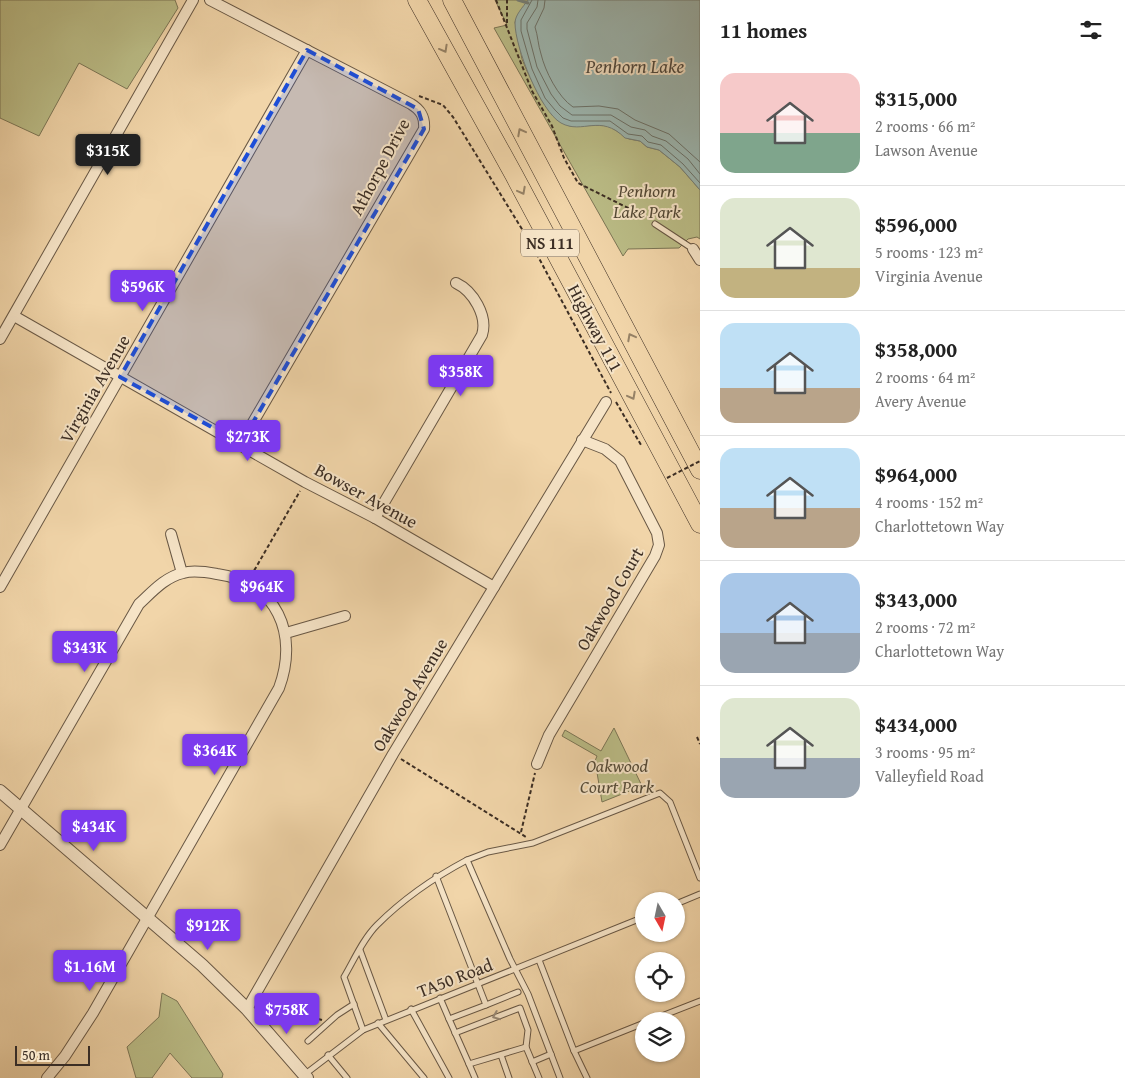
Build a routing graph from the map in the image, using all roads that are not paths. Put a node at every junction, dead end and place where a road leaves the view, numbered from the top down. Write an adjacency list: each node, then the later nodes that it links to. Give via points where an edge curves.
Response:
1 (193, 0): 10 (street)
2 (210, 0): 5 (street, Athorpe Drive)
3 (452, 0): 16 (highway, Highway 111 / NS 111, one-way to 3)
4 (418, 2): 18 (highway, Highway 111 / NS 111, one-way to 18)
5 (307, 50): 12 (street, Virginia Avenue); 15 (street, Athorpe Drive, via 418,108 424,129)
6 (655, 224): 7 (lane)
7 (693, 249): 8 (street)
8 (700, 260)
9 (456, 283): 17 (street, via 467,288 480,311 484,328 482,336)
10 (14, 316): 11 (street); 12 (street, Bowser Avenue)
11 (0, 340)
12 (120, 377): 15 (street, Bowser Avenue); 21 (street, Virginia Avenue)
13 (611, 399): 14 (street, Oakwood Avenue)
14 (582, 440): 22 (street, Oakwood Avenue); 25 (street, Oakwood Court, via 605,449 620,461 657,533 659,545 549,735)
15 (241, 443): 17 (street, Bowser Avenue, via 305,482)
16 (700, 470)
17 (375, 518): 22 (street, Bowser Avenue)
18 (700, 524)
19 (171, 534): 20 (street)
20 (182, 573): 24 (street, via 224,575 247,583 276,609); 27 (street, via 168,579 140,604)
21 (0, 587)
22 (494, 587): 46 (street, Oakwood Avenue, via 392,754)
23 (345, 616): 24 (street)
24 (286, 633): 34 (street, via 287,660 279,688)
25 (538, 764)
26 (0, 791): 27 (street)
27 (22, 808): 28 (street); 34 (street)
28 (0, 845)
29 (467, 860): 30 (lane); 31 (lane, via 488,852 533,844 660,792 670,802); 38 (lane)
30 (436, 876): 36 (lane, via 376,925); 39 (lane)
31 (700, 878)
32 (700, 894): 33 (lane)
33 (685, 900)
34 (148, 917): 46 (street); 63 (street, via 78,1037)
35 (635, 921): 37 (lane)
36 (360, 950): 43 (lane, via 344,978); 49 (lane)
37 (539, 960): 38 (lane); 56 (lane)
38 (516, 969): 39 (lane, TA50 Road); 57 (lane, TA50 Road)
39 (477, 984): 41 (lane, TA50 Road); 44 (lane)
40 (518, 992): 44 (lane)
41 (440, 998): 45 (lane, TA50 Road); 48 (lane)
42 (700, 1001): 47 (lane)
43 (354, 1004): 52 (lane); 54 (lane)
44 (486, 1004): 48 (lane)
45 (412, 1009): 49 (lane, TA50 Road); 66 (lane)
46 (249, 1012): 62 (street)
47 (672, 1012)
48 (449, 1019): 53 (lane)
49 (386, 1020): 50 (lane, TA50 Road)
50 (378, 1023): 52 (lane, TA50 Road); 65 (lane)
51 (635, 1027): 56 (lane)
52 (364, 1030): 58 (lane, TA50 Road)
53 (455, 1033): 55 (lane, one-way to 53, via 528,1030 520,1008); 61 (lane)
54 (308, 1040)
55 (526, 1047): 59 (lane); 60 (lane)
56 (574, 1051): 71 (lane)
57 (551, 1054): 60 (lane); 70 (lane, TA50 Road)
58 (328, 1055): 62 (lane, TA50 Road); 64 (lane)
59 (501, 1056): 61 (lane); 68 (lane)
60 (532, 1062): 69 (lane)
61 (469, 1064): 67 (lane)
62 (306, 1076)
63 (47, 1078)
64 (347, 1078)
65 (424, 1078)
66 (449, 1078)
67 (474, 1078)
68 (509, 1078)
69 (538, 1078)
70 (560, 1078)
71 (587, 1078)

